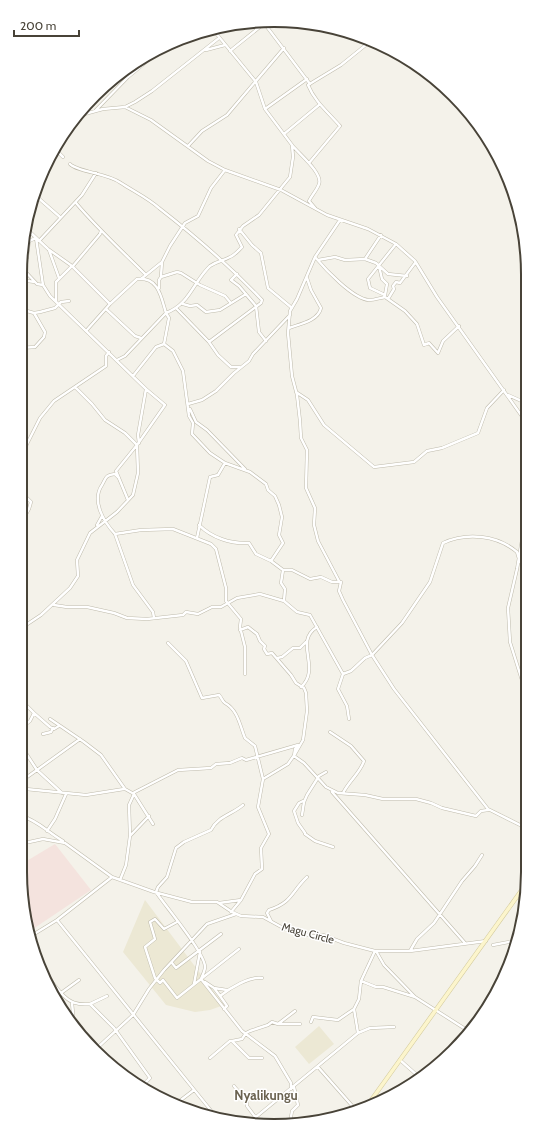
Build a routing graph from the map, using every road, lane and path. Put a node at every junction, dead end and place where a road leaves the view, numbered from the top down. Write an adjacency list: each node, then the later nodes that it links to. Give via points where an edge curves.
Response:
1 (269, 27): 7 (street)
2 (258, 28): 9 (street)
3 (216, 34): 4 (street)
4 (219, 38): 5 (street); 8 (street)
5 (225, 45): 8 (street); 9 (street)
6 (366, 45): 13 (street, via 341,65)
7 (284, 48): 11 (street); 12 (street)
8 (204, 50): 15 (street, via 152,91)
9 (230, 51): 12 (street)
10 (148, 62): 17 (street, via 128,77)
11 (307, 79): 13 (street); 16 (street)
12 (256, 82): 16 (street); 21 (street, via 228,115 202,131)
13 (310, 84): 14 (street, via 308,85 312,96)
14 (319, 105): 19 (street); 24 (street, via 340,126)
15 (125, 107): 17 (street); 21 (street, via 151,120)
16 (265, 109): 19 (street)
17 (96, 110): 18 (street)
18 (87, 112)
19 (284, 134): 20 (street)
20 (292, 145): 24 (street); 28 (street, via 293,168)
21 (188, 146): 26 (street)
22 (59, 153): 23 (street)
23 (63, 157)
24 (308, 163): 31 (street, via 320,183 310,201)
25 (70, 164): 27 (street, via 74,168)
26 (225, 170): 28 (street); 34 (street, via 212,188 198,216)
27 (96, 173): 30 (street); 34 (street, via 120,182 159,207)
28 (281, 190): 31 (street); 35 (street, via 259,215)
29 (39, 198): 32 (street)
30 (76, 203): 32 (street); 36 (street)
31 (317, 209): 33 (street)
32 (60, 217): 41 (street)
33 (340, 220): 38 (street); 44 (street)
34 (183, 227): 46 (street); 48 (street)
35 (239, 229): 46 (street, via 236,235 242,248 234,255); 76 (street, via 261,253 268,288)
36 (101, 231): 50 (street); 54 (street)
37 (31, 233): 39 (street)
38 (381, 235): 42 (street); 45 (street)
39 (36, 238): 40 (street); 41 (street); 63 (street)
40 (29, 241)
41 (39, 241): 43 (street)
42 (396, 244): 49 (street); 51 (street)
43 (49, 250): 50 (street); 58 (street)
44 (315, 257): 47 (street); 57 (street)
45 (365, 259): 47 (street, via 346,260 334,257); 51 (street)
46 (221, 260): 53 (street); 62 (street, via 209,267)
47 (318, 260): 66 (street, via 333,277 358,295 368,300)
48 (162, 262): 54 (street); 56 (street)
49 (415, 262): 55 (street); 82 (street)
50 (72, 266): 58 (street); 71 (street)
51 (379, 266): 55 (street, via 388,274); 66 (street, via 382,279 387,284); 66 (street, via 368,279 368,284)
52 (27, 273): 61 (street)
53 (237, 274): 65 (street, via 231,280); 74 (street, via 262,300)
54 (146, 275): 59 (street)
55 (407, 276): 67 (street, via 400,283 396,282)
56 (161, 277): 62 (street, via 176,272); 64 (street)
57 (307, 277): 76 (street); 83 (street, via 321,308 320,313 308,322)
58 (59, 278): 68 (street, via 56,282)
59 (141, 278): 64 (street); 71 (street)
60 (27, 281): 61 (street)
61 (35, 282): 63 (street)
62 (196, 283): 70 (street, via 225,296); 72 (street)
63 (43, 286): 68 (street)
64 (159, 288): 80 (street)
65 (246, 294): 70 (street); 74 (street)
66 (384, 296): 67 (street)
67 (388, 299): 82 (street, via 405,311 417,324 424,345 429,343 438,353 443,341)
68 (56, 301): 73 (street)
69 (69, 301): 73 (street, via 61,302)
70 (230, 302): 72 (street, via 220,310 206,312 197,305)
71 (110, 304): 77 (street)
72 (182, 304): 75 (street)
73 (59, 305): 79 (street); 84 (street)
74 (256, 306): 86 (street, via 259,332); 87 (street)
75 (176, 308): 80 (street); 87 (street)
76 (292, 308): 81 (street)
77 (106, 309): 84 (street); 85 (street, via 134,336)
78 (27, 311): 79 (street)
79 (34, 313): 89 (street, via 45,332 44,338 35,347)
80 (166, 313): 85 (street); 88 (street, via 169,318)
81 (290, 314): 83 (street); 86 (street)
82 (459, 326): 96 (street)
83 (289, 328): 97 (street, via 290,362)
84 (86, 331): 90 (street)
85 (141, 338): 91 (street, via 125,356)
86 (266, 341): 92 (street)
87 (209, 342): 92 (street, via 218,355 232,367)
88 (164, 344): 93 (street, via 156,347); 100 (street, via 173,351 180,362)
89 (27, 348)
90 (109, 352): 91 (street); 94 (street, via 106,356 106,366)
91 (117, 360): 93 (street)
92 (242, 366): 100 (street, via 209,396)
93 (133, 376): 95 (street)
94 (74, 388): 102 (street, via 54,401 40,418); 103 (street, via 105,420)
95 (146, 389): 103 (street); 103 (street, via 165,405)
96 (504, 390): 97 (street, via 486,408 478,433 442,448 427,451 414,462 374,467 324,425 308,400); 98 (street)
97 (296, 392): 122 (street, via 301,438 307,450 306,488 315,508 316,534 322,551)
98 (508, 395): 99 (street); 101 (street)
99 (521, 401)
100 (188, 403): 104 (street, via 189,416 193,423 192,434 210,453); 105 (street, via 196,422)
101 (521, 414)
102 (27, 444)
103 (138, 444): 106 (street, via 117,468); 108 (street, via 138,473 133,495)
104 (225, 463): 105 (street); 112 (street, via 218,474 210,477)
105 (247, 470): 119 (street, via 266,484 275,496 282,516 279,535 283,543)
106 (118, 477): 108 (street); 110 (street, via 115,474 108,475 100,488 97,500)
107 (27, 498): 109 (street, via 31,502)
108 (128, 500): 111 (street, via 117,512)
109 (27, 514)
110 (102, 515): 111 (street); 113 (street)
111 (104, 520): 113 (street); 114 (street)
112 (199, 525): 115 (street); 119 (street, via 206,532 225,540 249,543 256,554)
113 (95, 527): 125 (street, via 77,560 78,576)
114 (115, 534): 115 (street, via 173,529); 126 (street, via 133,585 153,612)
115 (197, 538): 124 (street, via 211,544 218,553)
116 (521, 547): 117 (street)
117 (519, 559): 120 (street); 132 (street, via 518,552 493,538 456,538 443,543 432,578 418,602)
118 (521, 560): 120 (street)
119 (271, 561): 121 (street)
120 (517, 566): 136 (street, via 508,608 510,642)
121 (282, 570): 122 (street, via 292,570 310,579 321,577 332,582); 123 (street)
122 (339, 581): 132 (street, via 339,591 343,600)
123 (284, 601): 124 (street, via 260,594 243,596); 128 (street, via 297,612 310,615)
124 (227, 602): 126 (street, via 198,614 186,612 183,615); 129 (street, via 241,620)
125 (54, 605): 126 (street, via 88,607 127,618); 127 (street)
126 (154, 618)
127 (27, 624)
128 (317, 627): 130 (street, via 310,632); 135 (street)
129 (240, 630): 133 (street, via 248,627 253,630 265,646 267,654 272,654); 134 (street, via 245,647)
130 (306, 642): 133 (street, via 300,648 295,647 282,657); 137 (street, via 311,671 307,681)
131 (168, 643): 151 (street, via 186,661 202,698 219,695 225,703 231,705 244,730 245,738 254,746)
132 (372, 655): 135 (street); 165 (street, via 394,689)
133 (276, 658): 137 (street)
134 (245, 674)
135 (343, 674): 141 (street, via 338,689 347,706)
136 (521, 678)
137 (301, 686): 148 (street, via 306,693 307,711)
138 (27, 706): 139 (street)
139 (34, 713): 142 (street); 144 (street)
140 (50, 719): 143 (street)
141 (349, 719)
142 (27, 724)
143 (59, 726): 144 (street); 147 (street)
144 (53, 728): 146 (street, via 51,732)
145 (330, 732): 161 (street, via 351,746 364,761 362,768)
146 (43, 734)
147 (80, 739): 152 (street); 158 (street, via 101,755)
148 (300, 744): 150 (street); 151 (street)
149 (27, 755): 152 (street)
150 (294, 756): 155 (street); 156 (street, via 288,764)
151 (258, 758): 156 (street); 160 (street, via 242,758 230,763 216,764 211,768 178,770)
152 (37, 770): 154 (street); 162 (street)
153 (326, 772): 155 (street)
154 (27, 778)
155 (318, 778): 159 (street); 163 (street)
156 (263, 779): 182 (street, via 258,807 270,834 261,848 262,869 256,874)
157 (27, 789): 162 (street)
158 (125, 789): 160 (street); 162 (street, via 86,795)
159 (330, 790): 161 (street); 186 (street)
160 (133, 793): 167 (street); 172 (street, via 129,806)
161 (343, 793): 165 (street, via 383,799 416,799 476,816)
162 (64, 794): 171 (street, via 55,819)
163 (304, 802): 166 (street); 175 (street, via 299,802 294,811 305,834 315,841)
164 (243, 805): 180 (street, via 225,815 211,830 176,848 167,877)
165 (488, 810): 170 (street)
166 (302, 815)
167 (149, 816): 169 (street); 172 (street)
168 (27, 819): 171 (street, via 41,824)
169 (153, 824)
170 (521, 826)
171 (47, 830): 174 (street)
172 (130, 836): 179 (street, via 126,866)
173 (27, 842): 174 (street, via 43,839)
174 (65, 842): 177 (street)
175 (333, 847)
176 (482, 855): 186 (street)
177 (112, 877): 179 (street); 187 (street)
178 (307, 877): 189 (street, via 283,905 269,910 267,913)
179 (120, 880): 180 (street)
180 (156, 892): 183 (street, via 192,902); 188 (street)
181 (520, 893): 193 (main road)
182 (241, 900): 183 (street); 184 (street)
183 (218, 903): 184 (street, Magu Circle)
184 (231, 912): 185 (street, Magu Circle)
185 (237, 914): 189 (street, Magu Circle, via 263,917); 192 (street, via 207,924)
186 (440, 914): 195 (street); 200 (street, via 425,934 417,939)
187 (57, 920): 190 (street); 222 (street)
188 (177, 922): 192 (street); 205 (street, via 164,929 155,919 150,922 155,939 145,947)
189 (271, 922): 199 (street, Magu Circle, via 285,929 313,936 323,935)
190 (35, 934)
191 (221, 934): 198 (street)
192 (193, 941): 198 (street); 201 (street)
193 (486, 941): 195 (street, Magu Circle); 219 (main road)
194 (511, 942): 196 (street)
195 (465, 943): 200 (street, Magu Circle)
196 (493, 945)
197 (239, 949): 203 (street)
198 (199, 951): 201 (street, via 176,968); 203 (street, via 205,967); 207 (street)
199 (375, 951): 200 (street, Magu Circle); 206 (street); 214 (street)
200 (410, 951)
201 (172, 963): 205 (street)
202 (262, 978): 210 (street, via 250,978)
203 (201, 979): 207 (street); 209 (street); 217 (street)
204 (79, 980): 211 (street)
205 (158, 980): 207 (street, via 160,983 163,980 177,998); 222 (street, via 149,989)
206 (360, 981): 214 (street); 218 (street, via 359,998)
207 (194, 985)
208 (55, 986): 211 (street)
209 (214, 988): 210 (street); 213 (street)
210 (228, 990): 213 (street)
211 (61, 994): 215 (street)
212 (107, 996): 216 (street)
213 (220, 996): 217 (street, via 227,1006)
214 (416, 997): 219 (street)
215 (72, 1003): 216 (street); 221 (street)
216 (90, 1004): 228 (street)
217 (224, 1009): 229 (street)
218 (354, 1009): 223 (street, via 338,1020 313,1017); 230 (street)
219 (436, 1010): 227 (street); 235 (main road)
220 (295, 1011): 224 (street)
221 (73, 1014)
222 (133, 1015): 228 (street); 241 (street)
223 (311, 1022)
224 (278, 1024): 225 (street); 229 (street, via 272,1022)
225 (300, 1024)
226 (394, 1027): 230 (street, via 370,1028)
227 (465, 1029)
228 (115, 1032): 232 (street); 238 (street, via 150,1078)
229 (246, 1033): 231 (street, via 242,1039); 240 (street, via 275,1056)
230 (358, 1033): 236 (street)
231 (232, 1041): 233 (street); 234 (street, via 249,1058)
232 (99, 1047)
233 (210, 1058)
234 (262, 1058)
235 (400, 1060): 237 (street); 242 (main road)
236 (318, 1067): 240 (street); 244 (street)
237 (416, 1074)
238 (145, 1083)
239 (234, 1086): 246 (street, via 247,1102)
240 (292, 1088): 246 (street); 247 (street, via 298,1105 292,1111)
241 (194, 1090): 243 (street); 245 (street)
242 (373, 1098)
243 (180, 1100)
244 (353, 1106)
245 (211, 1111)
246 (255, 1118)
247 (291, 1118)

